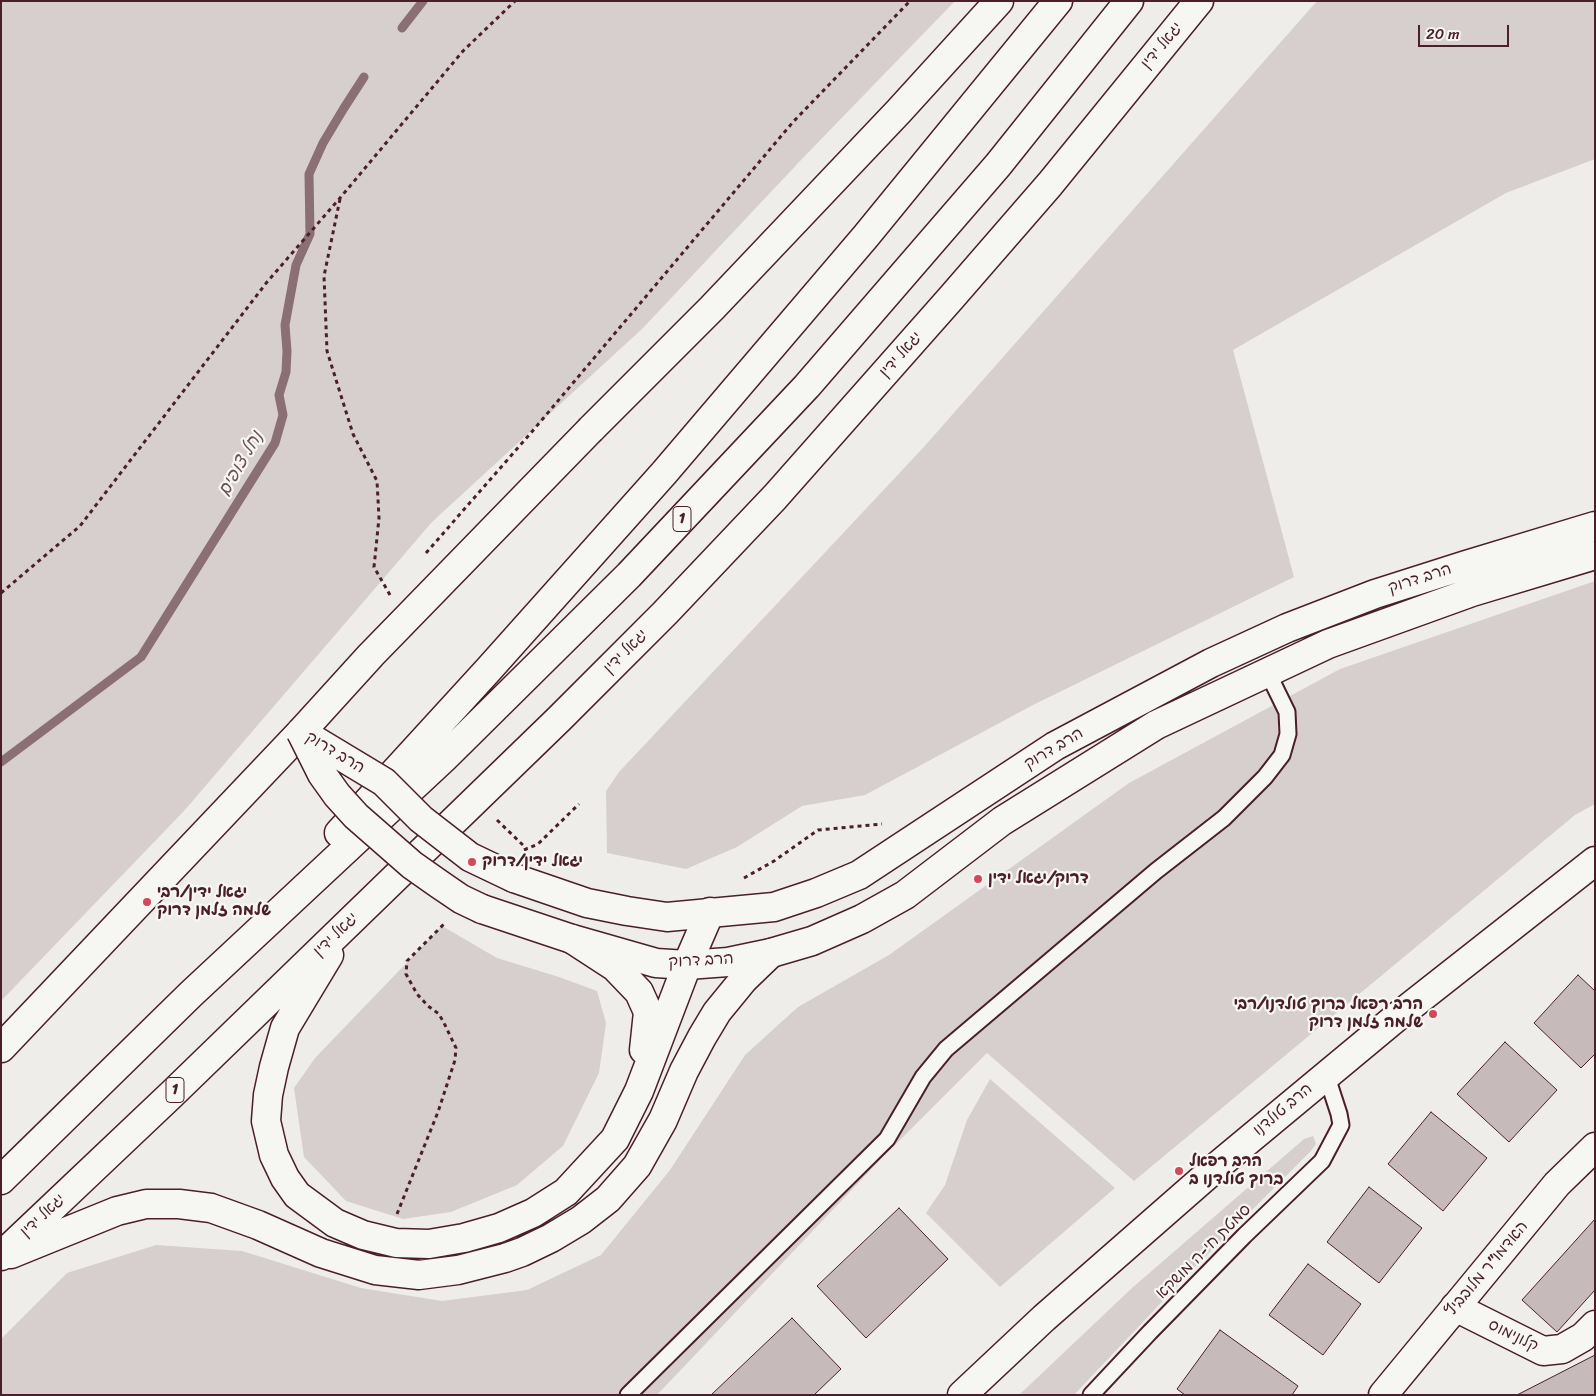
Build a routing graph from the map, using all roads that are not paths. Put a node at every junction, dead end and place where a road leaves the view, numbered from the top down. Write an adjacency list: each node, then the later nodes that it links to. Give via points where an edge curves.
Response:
1 (999, 1): 8 (main road, bridge, via 725,294 371,655)
2 (1058, 1): 15 (main road, via 866,236 664,473)
3 (1128, 1): 15 (main road, 1, via 998,165 814,378 629,575 444,758)
4 (1199, 1): 11 (main road, יגאל ידין / 1, via 1050,184 775,496 665,613)
5 (1595, 526): 10 (main road, הרב דרוק, via 1384,591 1287,628 1211,663 1055,746 859,876 774,907)
6 (1595, 555): 7 (main road, הרב דרוק, via 1472,592 1370,628)
7 (1267, 671): 13 (main road, הרב דרוק, via 1156,725 1075,774 1002,821 906,895 812,941); 24 (lane, via 1287,712 1288,734 1282,755 1265,777 1224,818 1156,871 946,1049 924,1076 887,1139)
8 (301, 732): 10 (main road, הרב דרוק, bridge, via 384,782 421,819 470,856 514,878 587,902 627,911 667,917); 12 (main road, הרב דרוק, bridge, via 322,774 337,795 356,816 412,864 482,909); 16 (main road)
9 (1595, 861): 17 (main road, הרב טולדנו)
10 (710, 912): 14 (main road)
11 (348, 923): 18 (main road, via 285,1028 268,1095 266,1121 274,1155 285,1178 297,1195 335,1223 363,1235 396,1243 429,1244 499,1228 533,1213 566,1192 615,1139); 21 (main road, יגאל ידין / 1)
12 (572, 939): 14 (main road, הרב דרוק, via 656,963); 18 (main road, via 615,966 639,992 648,1012)
13 (771, 953): 14 (main road, הרב דרוק, via 728,962); 21 (main road, via 744,979 702,1037 663,1120 637,1166 608,1199 581,1220 522,1252 458,1270 420,1275 375,1270 321,1253 211,1208 146,1204 117,1210)
14 (686, 965): 18 (main road)
15 (190, 994): 20 (main road, 1)
16 (1, 1048)
17 (1326, 1074): 25 (main road, הרב טולדנו, via 1132,1239); 26 (lane, סמטת חי-ה מושקא, via 1341,1125 1322,1161 1244,1236)
18 (640, 1091)
19 (1595, 1147): 22 (main road, האדמו"ר מלובביץ, via 1557,1184)
20 (1, 1180)
21 (1, 1257)
22 (1456, 1307): 23 (main road, קלונימוס, via 1543,1351 1562,1349 1583,1337); 27 (main road, האדמו"ר מלובביץ)
23 (1595, 1325)
24 (628, 1395)
25 (962, 1395)
26 (1091, 1395)
27 (1383, 1395)

